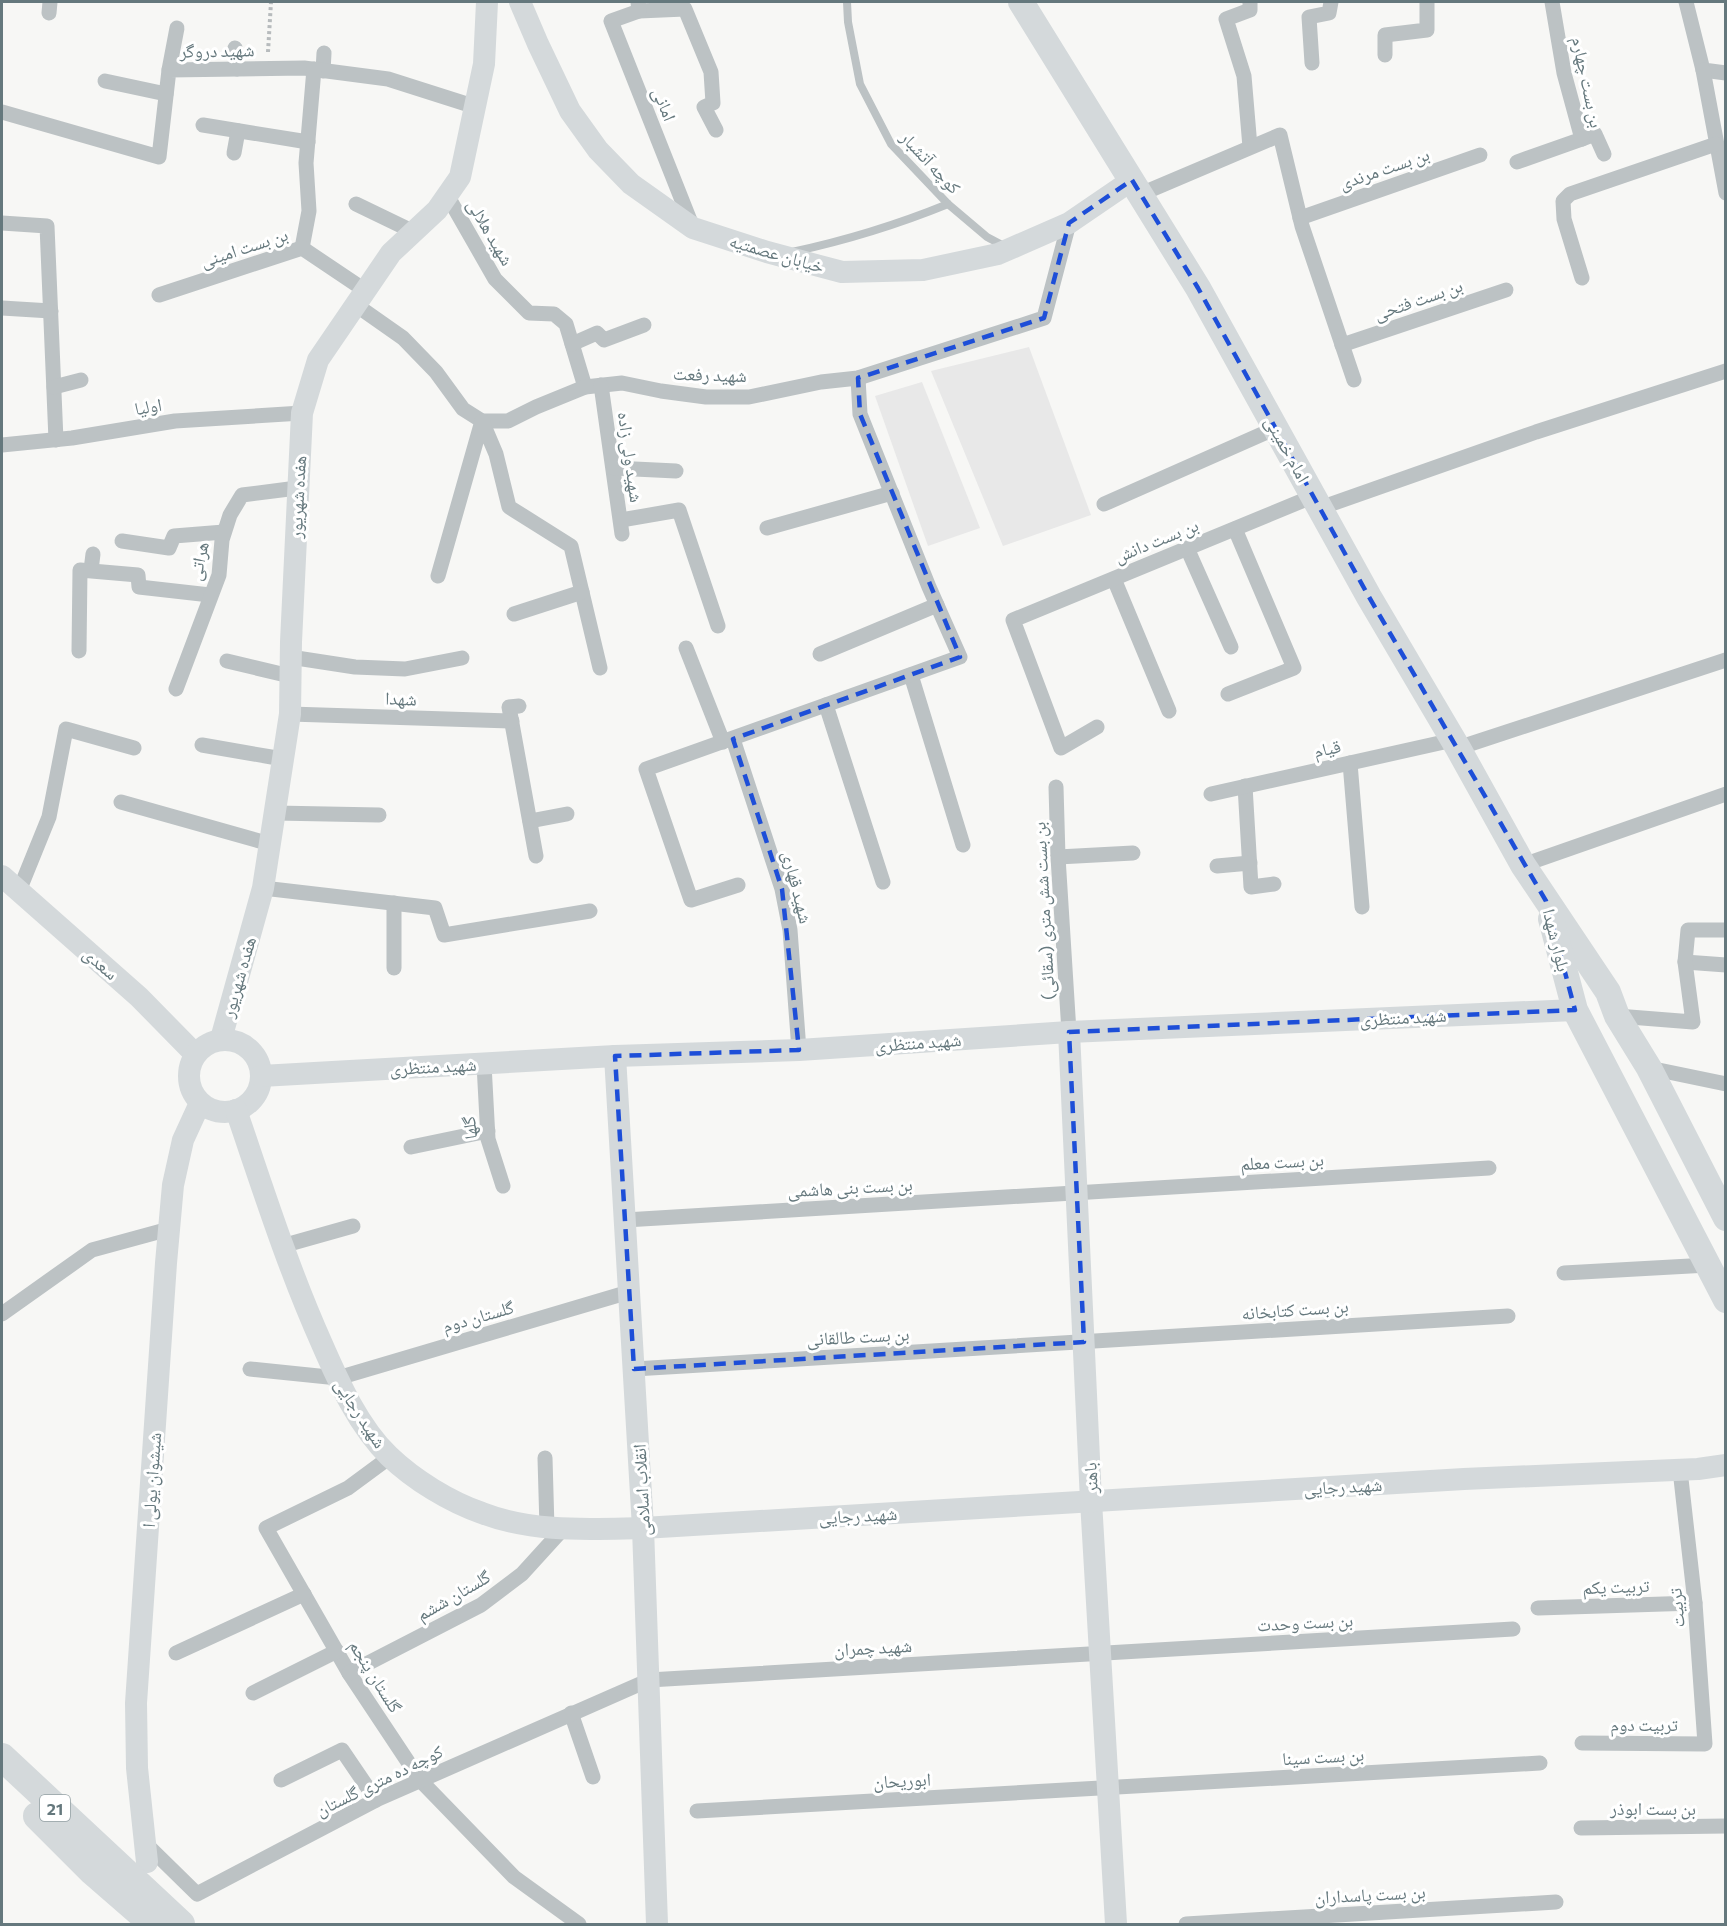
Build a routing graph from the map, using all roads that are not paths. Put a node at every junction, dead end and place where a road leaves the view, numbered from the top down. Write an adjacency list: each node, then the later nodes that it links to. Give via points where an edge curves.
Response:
1 (487, 2): 23 (street, هفده شهریور, via 484,64)
2 (520, 2): 44 (street, خیابان عصمتیه, via 570,111 598,150 631,184)
3 (847, 2): 40 (lane, کوچه آتشبار, via 860,84 891,144)
4 (1021, 2): 36 (main road, امام خمینی)
5 (1250, 2): 31 (street, via 1250,10 1226,19 1244,76)
6 (1331, 2): 15 (street, via 1329,13 1310,17)
7 (1427, 2): 14 (street, via 1427,30 1385,35)
8 (1552, 2): 28 (street, بن بست چهارم, via 1564,73)
9 (1686, 2): 19 (street)
10 (639, 6): 26 (street, امانی, via 685,9 711,72 713,103 704,108); 44 (street, امانی, via 611,21)
11 (177, 27): 17 (street)
12 (235, 48): 16 (street)
13 (324, 52): 18 (street)
14 (1385, 55)
15 (1312, 63)
16 (237, 69): 17 (street, شهید دروگر); 18 (street, شهید دروگر)
17 (169, 70): 22 (street, شهید دروگر)
18 (318, 70): 23 (street, شهید دروگر, via 388,79); 29 (street)
19 (1703, 70): 20 (street); 30 (street)
20 (1725, 73)
21 (105, 81): 22 (street)
22 (166, 94): 24 (street, شهید دروگر, via 159,157)
23 (476, 108): 38 (street, هفده شهریور, via 460,177)
24 (2, 112)
25 (203, 125): 27 (street)
26 (716, 130)
27 (238, 131): 29 (street); 32 (street)
28 (1582, 139): 33 (street, via 1595,134); 35 (street, بن بست چهارم)
29 (308, 142): 46 (street, via 309,211)
30 (1716, 144): 37 (street); 49 (street, via 1570,194 1563,201 1564,219)
31 (1250, 147): 36 (street); 41 (street, via 1280,135)
32 (234, 153)
33 (1604, 154)
34 (1480, 155): 41 (street, بن بست مرندی)
35 (1517, 162)
36 (1136, 187): 43 (street, خیابان عصمتیه); 67 (main road, امام خمینی)
37 (1725, 193)
38 (447, 195): 45 (street, هفده شهریور); 56 (street, شهید هلالی, via 495,279 529,313 554,314 566,324)
39 (356, 204): 45 (street)
40 (948, 204): 47 (lane, کوچه آتشبار, via 987,237); 48 (lane, via 848,240)
41 (1300, 218): 57 (street)
42 (2, 223): 54 (street, via 47,225)
43 (1069, 223): 47 (street, خیابان عصمتیه); 59 (street, شهید رفعت, via 1044,318)
44 (693, 228): 48 (street, خیابان عصمتیه)
45 (414, 232): 52 (street, هفده شهریور, via 391,254)
46 (302, 248): 51 (street, بن بست امینی); 52 (street, بن بست امینی)
47 (1010, 249): 48 (street, خیابان عصمتیه, via 923,270 900,271 842,272)
48 (777, 255)
49 (1582, 278)
50 (1506, 290): 57 (street, بن بست فتحی)
51 (159, 295)
52 (361, 298): 65 (street, هفده شهریور, via 318,360); 66 (street, via 435,372 463,409)
53 (2, 308): 54 (street)
54 (51, 311): 63 (street)
55 (644, 325): 56 (street, via 604,340 597,333)
56 (572, 344): 64 (street, شهید هلالی)
57 (1342, 345): 61 (street)
58 (1725, 371): 74 (street, بن بست دانش)
59 (858, 378): 62 (street, شهید رفعت, via 749,396 705,396 622,382); 73 (street, via 860,414)
60 (81, 380): 63 (street)
61 (1354, 380)
62 (601, 386): 64 (street, شهید رفعت); 70 (street, شهید ولی زاده)
63 (54, 387): 68 (street)
64 (585, 387): 66 (street, شهید رفعت, via 508,421)
65 (302, 413): 68 (street, اولیا, via 175,421); 72 (street, هفده شهریور)
66 (482, 421): 83 (street); 85 (street, via 496,454 509,507 571,546)
67 (1276, 428): 74 (main road, امام خمینی); 75 (street)
68 (56, 440): 69 (street, اولیا)
69 (2, 445)
70 (614, 468): 71 (street); 89 (street, شهید ولی زاده, via 621,527 679,510)
71 (676, 471)
72 (297, 488): 78 (street, هراتی, via 242,495); 97 (street, هفده شهریور)
73 (892, 493): 76 (street); 87 (street)
74 (1317, 502): 77 (street, بن بست دانش); 109 (main road, امام خمینی)
75 (1104, 504)
76 (767, 528)
77 (1235, 529): 80 (street, بن بست دانش); 101 (street, via 1294,668)
78 (224, 532): 79 (street, via 174,536 169,548); 86 (street, هراتی, via 219,575)
79 (122, 541)
80 (1187, 548): 84 (street, بن بست دانش); 90 (street)
81 (93, 554): 82 (street)
82 (91, 570): 86 (street, via 138,575 139,587); 92 (street, via 80,570)
83 (438, 576)
84 (1114, 579): 104 (street); 107 (street, بن بست دانش, via 1013,621 1061,748)
85 (582, 592): 88 (street); 98 (street)
86 (210, 595): 100 (street, هراتی)
87 (937, 605): 93 (street); 99 (street, via 960,657)
88 (514, 614)
89 (718, 626)
90 (1231, 647)
91 (686, 648): 108 (street, شهید قهاری)
92 (79, 651)
93 (820, 654)
94 (462, 658): 97 (street, via 405,669)
95 (1725, 660): 109 (street, قیام)
96 (227, 661): 97 (street)
97 (290, 667): 105 (street, هفده شهریور)
98 (600, 668)
99 (911, 675): 102 (street); 124 (street)
100 (176, 689)
101 (1228, 694)
102 (826, 705): 108 (street); 132 (street)
103 (519, 706): 106 (street, via 509,707)
104 (1169, 711)
105 (290, 714): 106 (street, شهدا); 112 (street, هفده شهریور)
106 (512, 721): 122 (street)
107 (1097, 728)
108 (728, 740): 133 (street, via 646,769 691,900); 149 (street, شهید قهاری, via 782,889 790,930)
109 (1455, 744): 113 (street, قیام); 129 (main road, امام خمینی)
110 (202, 745): 112 (street)
111 (134, 748): 136 (street, via 66,729 49,817)
112 (283, 759): 119 (street, هفده شهریور)
113 (1350, 763): 114 (street, قیام); 139 (street)
114 (1245, 786): 116 (street, قیام); 128 (street)
115 (1056, 787): 127 (street, بن بست شش متری (سقائی))
116 (1210, 794)
117 (1725, 794): 129 (street)
118 (121, 802): 123 (street)
119 (275, 813): 121 (street); 123 (street, هفده شهریور)
120 (567, 814): 122 (street)
121 (379, 815)
122 (530, 821): 126 (street)
123 (270, 844): 135 (street, هفده شهریور)
124 (963, 845)
125 (1133, 853): 127 (street)
126 (536, 856)
127 (1058, 856): 147 (street, بن بست شش متری (سقائی))
128 (1250, 863): 130 (street); 134 (street, via 1251,887)
129 (1523, 865): 137 (main road, امام خمینی)
130 (1217, 866)
131 (2, 876): 136 (street, سعدی)
132 (883, 882)
133 (738, 885)
134 (1274, 885)
135 (264, 888): 138 (street); 148 (street, هفده شهریور)
136 (19, 891): 150 (street, سعدی, via 139,997)
137 (1546, 901): 145 (main road, بلوار شهدا); 146 (main road, بلوار شهدا, via 1608,992)
138 (394, 903): 140 (street, via 435,908 444,935); 144 (street)
139 (1362, 907)
140 (590, 911)
141 (1725, 930): 142 (street, via 1688,930)
142 (1685, 962): 143 (street); 146 (street, via 1693,1022)
143 (1725, 965)
144 (394, 968)
145 (1575, 1010): 147 (street, شهید منتظری); 168 (main road, بلوار شهدا)
146 (1617, 1016): 153 (main road, بلوار شهدا)
147 (1069, 1032): 149 (street, شهید منتظری); 162 (street, باهنر)
148 (221, 1039): 150 (street, via 206,1044); 154 (street, via 237,1041 249,1049 258,1061)
149 (799, 1050): 151 (street, شهید منتظری)
150 (195, 1054): 156 (street, via 189,1068 189,1083)
151 (615, 1056): 152 (street, شهید منتظری); 164 (street, انقلاب اسلامی)
152 (484, 1064): 154 (street, شهید منتظری); 158 (street, گلها)
153 (1649, 1068): 155 (street); 163 (main road, بلوار شهدا)
154 (261, 1076): 157 (street, via 249,1103)
155 (1725, 1084)
156 (200, 1103): 157 (street, via 221,1112); 166 (street, شیشوان یولی ا, via 183,1140)
157 (236, 1110): 167 (street, شهید رجایی)
158 (488, 1131): 159 (street); 161 (street, گلها)
159 (411, 1147)
160 (1489, 1168): 162 (street, بن بست معلم)
161 (503, 1186)
162 (1077, 1193): 164 (street, بن بست بنی هاشمی); 174 (street, باهنر)
163 (1725, 1218)
164 (625, 1220): 170 (street, انقلاب اسلامی)
165 (353, 1226): 167 (street)
166 (169, 1229): 172 (street, via 92,1250); 209 (street, شیشوان یولی ا, via 136,1703 137,1768)
167 (282, 1246): 177 (street, شهید رجایی)
168 (1708, 1266): 169 (street); 171 (main road, بلوار شهدا)
169 (1564, 1273)
170 (629, 1292): 176 (street, انقلاب اسلامی); 177 (street, گلستان دوم)
171 (1725, 1300)
172 (2, 1314)
173 (1508, 1316): 174 (street, بن بست کتابخانه)
174 (1084, 1342): 176 (street, بن بست طالقانی); 182 (street, باهنر)
175 (250, 1369): 177 (street)
176 (634, 1369): 183 (street, انقلاب اسلامی)
177 (338, 1378): 178 (street, شهید رجایی, via 371,1435)
178 (390, 1457): 184 (street, شهید رجایی, via 442,1494 482,1514); 185 (street, گلستان پنجم, via 348,1488 266,1527)
179 (545, 1458): 184 (street)
180 (1725, 1465): 181 (street, شهید رجایی)
181 (1680, 1470): 182 (street, شهید رجایی); 186 (street, تربیت)
182 (1091, 1501): 183 (street, شهید رجایی); 191 (street, باهنر)
183 (643, 1528): 184 (street, شهید رجایی); 193 (street, انقلاب اسلامی)
184 (554, 1529): 192 (street, گلستان ششم, via 522,1574 481,1605)
185 (304, 1594): 189 (street, گلستان پنجم); 190 (street)
186 (1695, 1603): 187 (street, تربیت یکم); 197 (street, تربیت)
187 (1538, 1608)
188 (1513, 1629): 191 (street, بن بست وحدت)
189 (337, 1651): 192 (street, گلستان پنجم); 194 (street)
190 (176, 1653)
191 (1100, 1653): 193 (street, شهید چمران); 204 (street, باهنر)
192 (349, 1673): 202 (street, گلستان پنجم)
193 (648, 1680): 195 (street, کوچه ده متری گلستان); 215 (street, انقلاب اسلامی)
194 (253, 1693)
195 (570, 1713): 200 (street); 202 (street, کوچه ده متری گلستان)
196 (1582, 1743): 197 (street, تربیت دوم)
197 (1705, 1744)
198 (2, 1757): 210 (highway, 21)
199 (1540, 1762): 204 (street, بن بست سینا)
200 (593, 1777)
201 (281, 1780): 205 (street, via 342,1750)
202 (420, 1780): 205 (street, کوچه ده متری گلستان); 214 (street, گلستان پنجم, via 514,1877)
203 (2, 1781): 210 (highway, 21)
204 (1108, 1788): 206 (street, ابوریحان); 216 (street, باهنر)
205 (376, 1800): 209 (street, کوچه ده متری گلستان, via 197,1894)
206 (698, 1811)
207 (1725, 1827): 208 (street, بن بست ابوذر)
208 (1581, 1828)
209 (146, 1852)
210 (101, 1865): 212 (highway, 21); 213 (highway, 21)
211 (1556, 1902): 217 (street, بن بست پاسداران)
212 (153, 1924)
213 (181, 1924)
214 (579, 1924)
215 (657, 1924)
216 (1116, 1924)
217 (1186, 1924)

